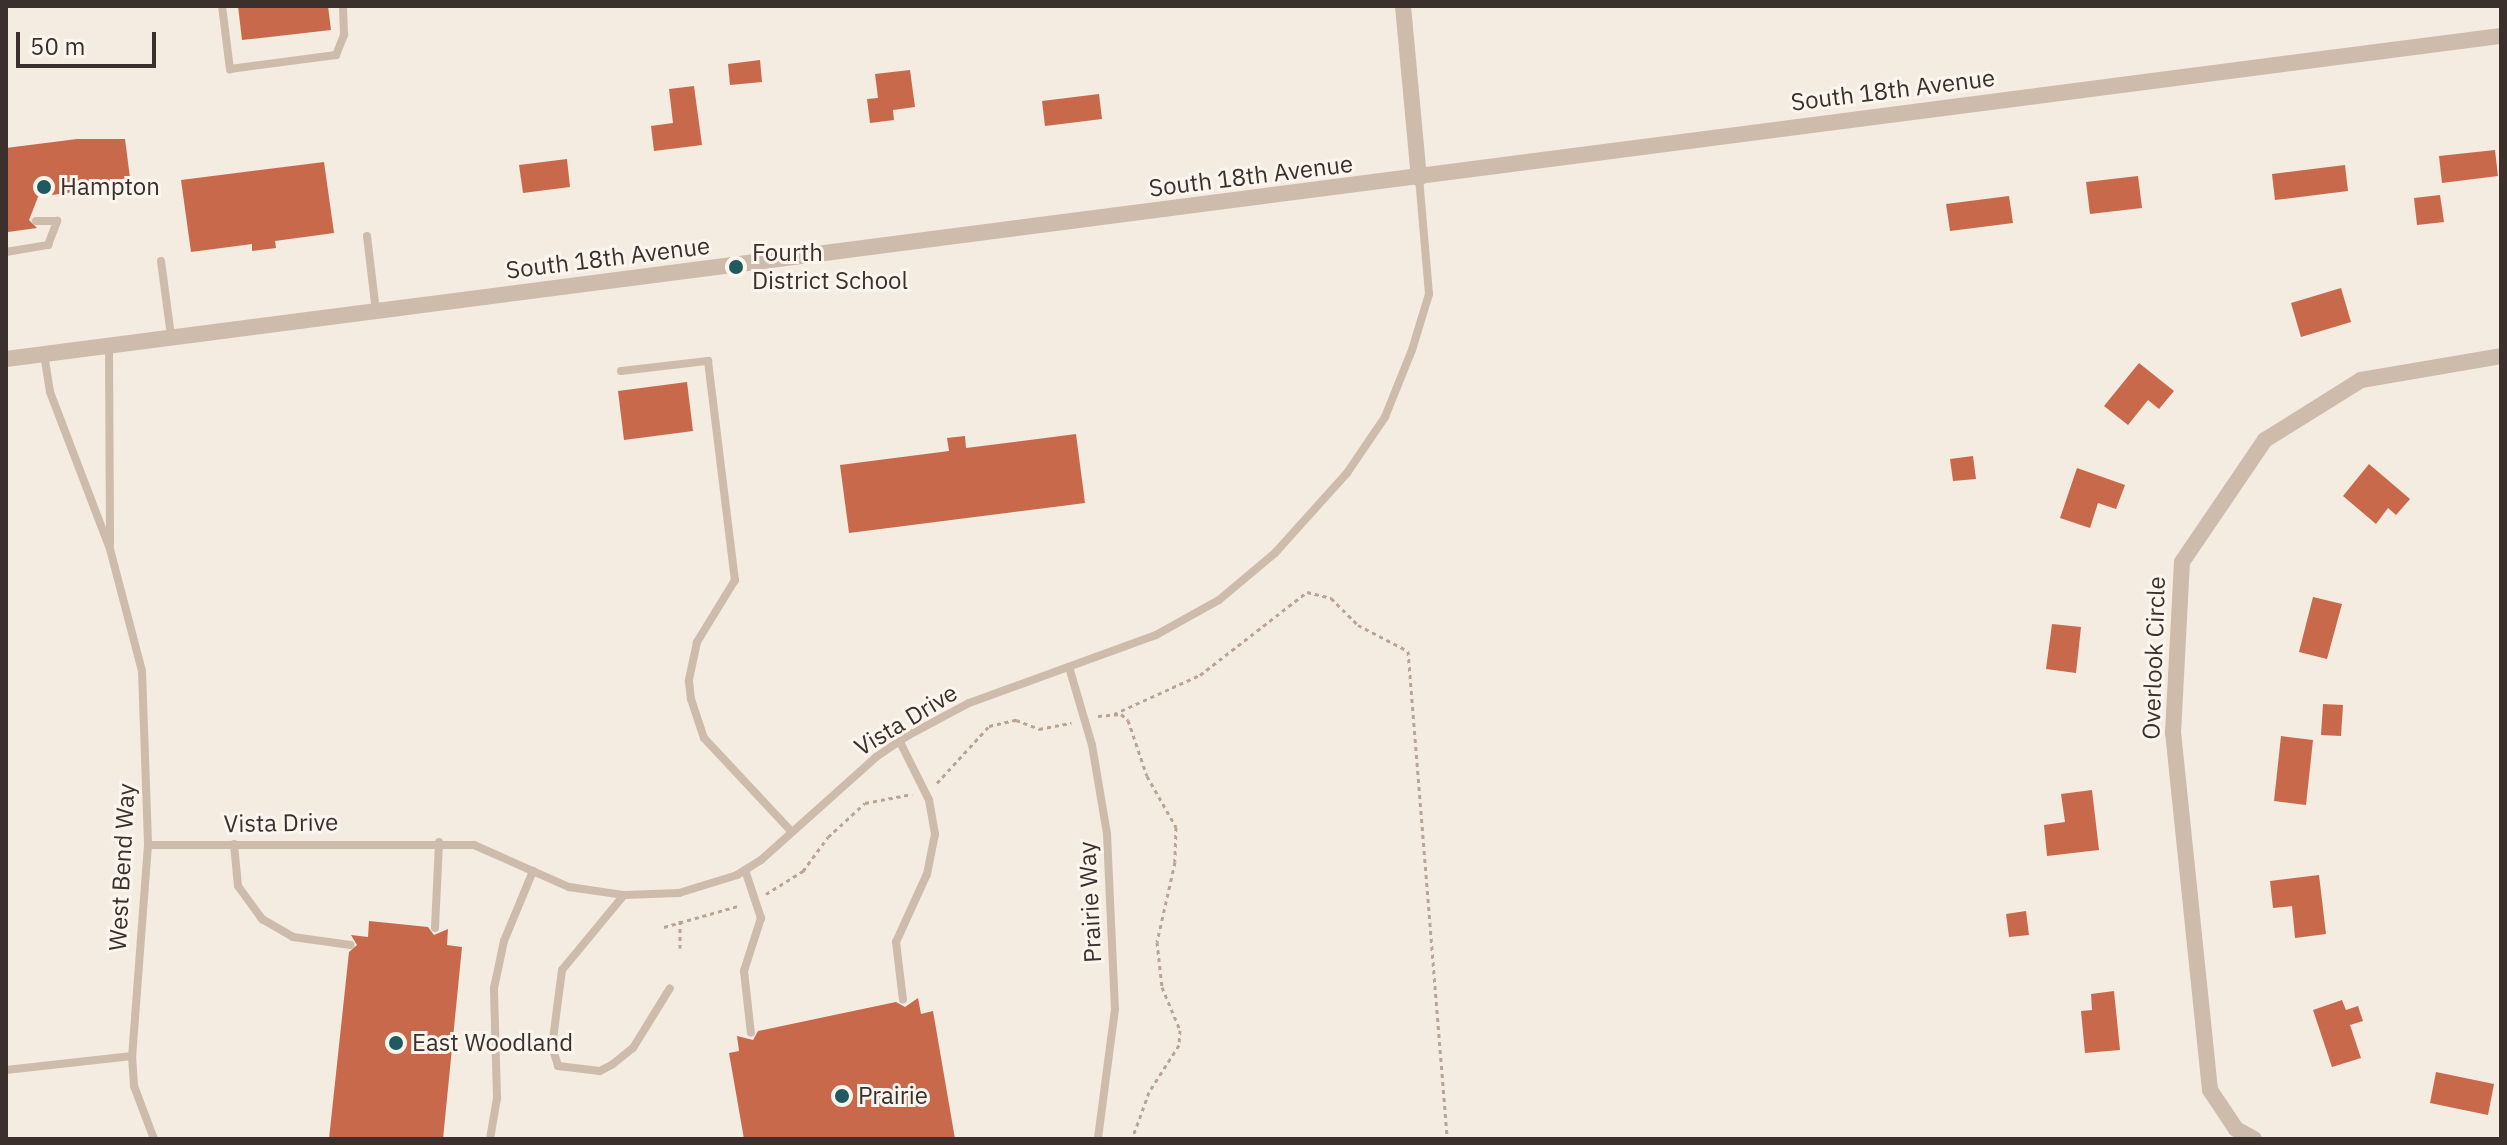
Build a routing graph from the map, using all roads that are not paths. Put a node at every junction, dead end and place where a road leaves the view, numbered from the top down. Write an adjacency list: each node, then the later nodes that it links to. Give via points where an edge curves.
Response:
1 (222, 6): 2 (lane, via 230,69 336,55 344,35)
2 (343, 6)
3 (1403, 6): 5 (street)
4 (2501, 36): 5 (street, South 18th Avenue)
5 (1419, 178): 10 (street, South 18th Avenue); 18 (lane, Vista Drive, via 1429,294 1385,417 1347,473 1275,553 1219,600 1156,635)
6 (36, 221): 8 (lane, via 57,221 48,245)
7 (367, 236): 10 (lane)
8 (6, 252)
9 (161, 261): 11 (lane)
10 (376, 312): 11 (street, South 18th Avenue)
11 (171, 336): 12 (street, South 18th Avenue)
12 (108, 345): 13 (street, South 18th Avenue); 17 (lane, West Bend Way)
13 (44, 354): 15 (street, South 18th Avenue); 17 (lane, West Bend Way, via 71,455)
14 (2501, 356): 37 (street, Overlook Circle, via 2361,380 2265,440 2182,562 2173,733 2210,1090 2236,1129)
15 (6, 359)
16 (621, 371): 20 (lane, via 708,361 735,580 697,642 691,699 704,738)
17 (110, 549): 23 (lane, West Bend Way, via 142,671)
18 (1069, 667): 19 (lane, Vista Drive, via 969,703); 36 (lane, Prairie Way, via 1085,719 1107,834 1115,1009)
19 (900, 742): 20 (lane, Vista Drive); 30 (lane, via 925,789 935,834 927,874 896,942)
20 (792, 832): 24 (lane, Vista Drive)
21 (439, 842): 22 (lane, Vista Drive); 25 (lane, Vista Drive, via 474,845); 27 (lane)
22 (234, 844): 23 (lane, Vista Drive); 28 (lane, via 238,886 262,919 293,937)
23 (148, 845): 32 (lane, West Bend Way)
24 (745, 870): 26 (lane, Vista Drive, via 679,893); 31 (lane, via 761,918 744,971)
25 (533, 871): 26 (lane, Vista Drive, via 569,887); 35 (lane, via 504,941 494,988 497,1098)
26 (624, 895): 29 (lane, via 562,970 552,1047 558,1066 600,1071 613,1064 633,1048)
27 (435, 928)
28 (350, 945)
29 (670, 988)
30 (903, 1000)
31 (751, 1033)
32 (132, 1056): 33 (lane); 34 (lane, West Bend Way, via 134,1086)
33 (6, 1070)
34 (154, 1139)
35 (490, 1139)
36 (1098, 1139)
37 (2254, 1139)

